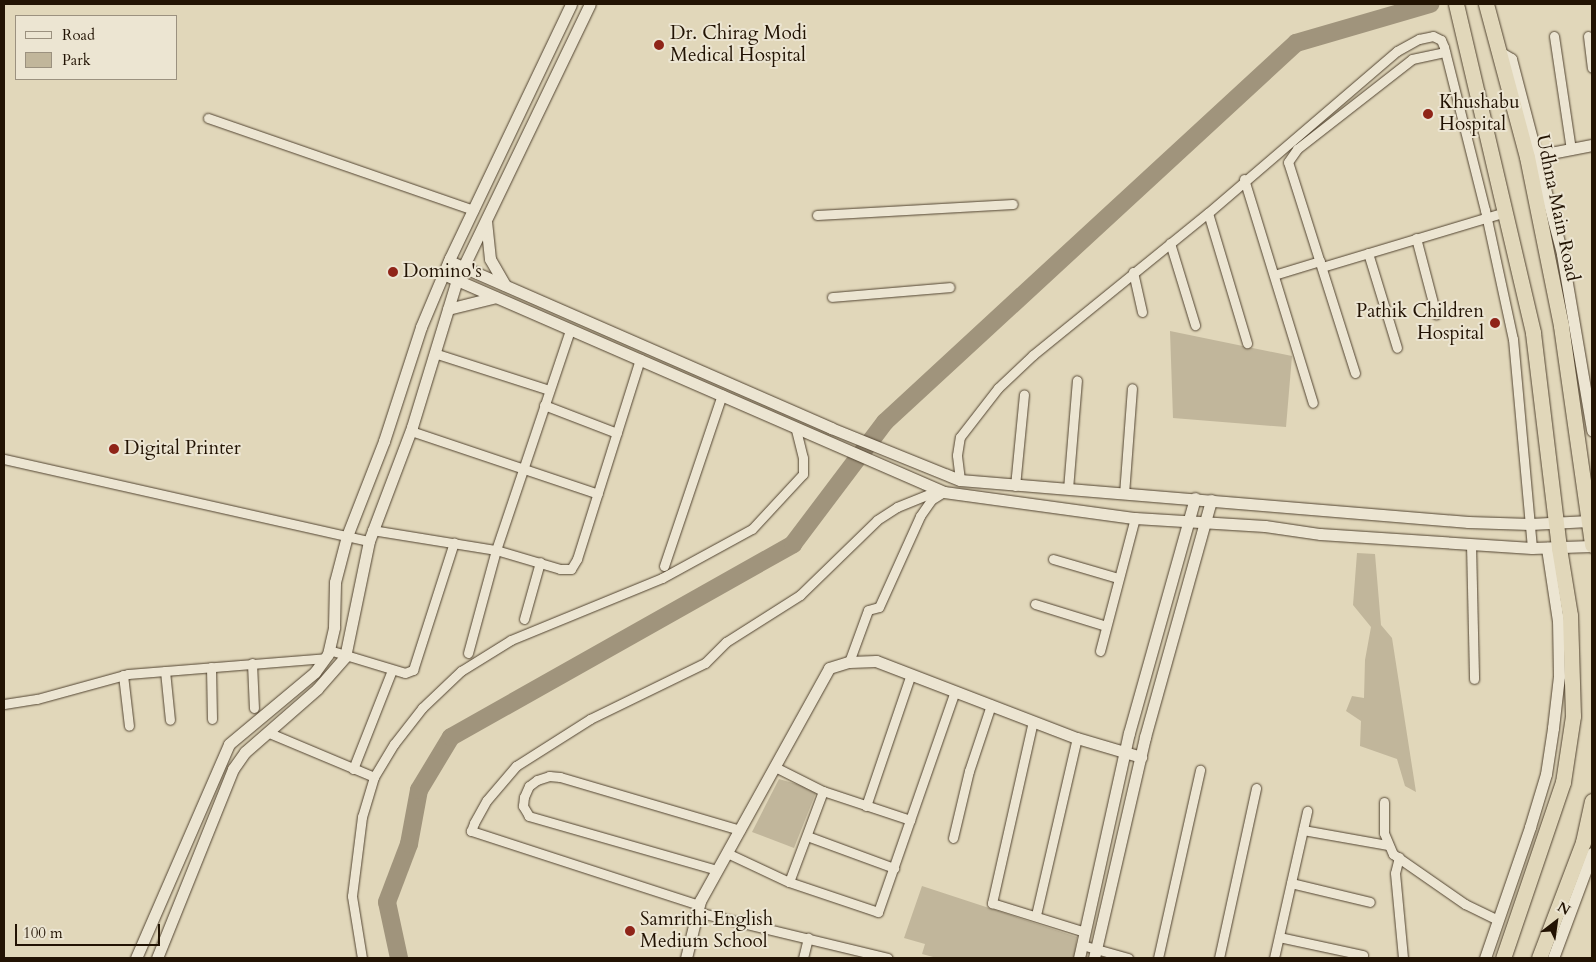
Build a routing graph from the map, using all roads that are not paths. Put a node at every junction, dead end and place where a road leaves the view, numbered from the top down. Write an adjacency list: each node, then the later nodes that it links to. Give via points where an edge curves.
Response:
1 (571, 4): 15 (street)
2 (590, 4): 20 (street)
3 (1456, 4): 16 (highway)
4 (1486, 4): 12 (highway, Udhna Main Road)
5 (1554, 36): 11 (street)
6 (1588, 36): 8 (street)
7 (1445, 52): 13 (street, via 1441,40 1433,36 1419,38 1397,51); 19 (street); 25 (street, via 1412,59 1291,155 1288,168)
8 (1592, 68)
9 (208, 118): 15 (street)
10 (1592, 145): 11 (street)
11 (1570, 150): 12 (street)
12 (1532, 157): 53 (street, via 1562,254); 67 (highway, Udhna Main Road, via 1561,326)
13 (1244, 179): 17 (street); 29 (street)
14 (1013, 204): 18 (street)
15 (473, 210): 24 (street)
16 (1505, 212): 19 (street); 69 (highway, via 1533,333)
17 (1208, 213): 22 (street); 40 (street)
18 (817, 215)
19 (1487, 216): 21 (street); 71 (street, via 1513,339)
20 (486, 217): 26 (street); 31 (street, via 488,252)
21 (1416, 238): 23 (street); 37 (street)
22 (1170, 243): 27 (street); 38 (street)
23 (1368, 253): 25 (street); 41 (street)
24 (448, 262): 26 (street); 28 (street)
25 (1321, 264): 29 (street); 44 (street)
26 (462, 267): 30 (street); 31 (street)
27 (1133, 272): 36 (street); 58 (street, via 1032,355 998,388 960,437 957,455)
28 (443, 274): 30 (street); 73 (street)
29 (1274, 275): 50 (street)
30 (457, 280): 33 (street); 35 (street)
31 (505, 286): 58 (street)
32 (950, 286): 34 (street)
33 (496, 297): 35 (street); 39 (street)
34 (832, 297)
35 (448, 309): 42 (street)
36 (1142, 312)
37 (1436, 314)
38 (1194, 326)
39 (570, 330): 43 (street); 47 (street)
40 (1247, 343)
41 (1397, 348)
42 (434, 353): 47 (street); 54 (street)
43 (640, 359): 49 (street); 55 (street)
44 (1355, 373)
45 (1077, 380): 61 (street)
46 (1132, 388): 63 (street)
47 (550, 390): 51 (street)
48 (1024, 394): 59 (street)
49 (722, 395): 52 (street); 82 (street)
50 (1313, 403)
51 (544, 405): 55 (street); 57 (street)
52 (795, 428): 60 (street); 114 (street, via 803,458 803,474 764,519 739,537 662,578 511,640 461,671 422,708 394,744)
53 (1592, 430)
54 (411, 431): 57 (street); 72 (street)
55 (617, 433): 62 (street)
56 (4, 458): 73 (street)
57 (523, 470): 62 (street); 79 (street)
58 (960, 480): 59 (street)
59 (1015, 486): 61 (street)
60 (937, 489): 66 (street); 91 (street, via 920,516 879,607 868,610); 135 (street, via 897,507 878,520 800,595 726,642 706,663 590,719 516,766 487,800 471,831)
61 (1068, 489): 63 (street)
62 (598, 494): 81 (street, via 575,565 566,570)
63 (1124, 494): 64 (street)
64 (1195, 498): 65 (street); 68 (street)
65 (1211, 500): 70 (street); 71 (street, via 1468,522)
66 (1135, 518): 68 (street); 83 (street)
67 (1589, 521): 69 (street); 76 (highway, Udhna Main Road)
68 (1189, 523): 70 (street); 109 (street)
69 (1556, 523): 71 (street); 78 (highway)
70 (1205, 524): 75 (street); 110 (street)
71 (1530, 524): 77 (street)
72 (370, 535): 73 (street); 74 (street); 90 (street)
73 (347, 536): 89 (street, via 335,582 334,627)
74 (454, 542): 79 (street); 94 (street, via 417,665 405,673)
75 (1471, 544): 77 (street); 98 (street)
76 (1592, 546): 78 (street)
77 (1532, 548): 78 (street)
78 (1553, 548): 137 (street, via 1559,676 1546,774); 158 (highway, via 1570,615 1574,716 1563,782)
79 (496, 550): 81 (street); 88 (street)
80 (1053, 559): 83 (street)
81 (540, 562): 85 (street)
82 (664, 566)
83 (1118, 578): 86 (street)
84 (1035, 604): 86 (street)
85 (524, 618)
86 (1106, 626): 87 (street)
87 (1100, 651)
88 (468, 653)
89 (327, 654): 90 (street); 92 (street); 145 (street, via 314,672 229,744)
90 (345, 657): 94 (street); 107 (street, via 317,689)
91 (848, 662): 96 (street, via 876,661); 111 (street, via 829,668)
92 (252, 663): 93 (street); 102 (street)
93 (211, 667): 95 (street); 104 (street)
94 (392, 670): 112 (street)
95 (165, 671): 97 (street); 103 (street)
96 (911, 674): 99 (street); 119 (street)
97 (124, 675): 100 (street, via 37,699); 106 (street)
98 (1474, 679)
99 (955, 692): 101 (street); 121 (street)
100 (4, 704)
101 (991, 705): 105 (street); 125 (street, via 969,771)
102 (254, 708)
103 (170, 720)
104 (212, 720)
105 (1032, 721): 108 (street); 136 (street, via 992,904)
106 (129, 726)
107 (267, 732): 112 (street); 146 (street, via 245,752 233,769)
108 (1077, 738): 109 (street); 136 (street)
109 (1125, 754): 110 (street); 138 (street)
110 (1140, 757): 142 (street)
111 (775, 767): 116 (street); 122 (street)
112 (353, 769): 114 (street)
113 (1200, 770): 153 (street)
114 (374, 778): 147 (street, via 362,817 353,876 352,896)
115 (1256, 788): 154 (street)
116 (824, 791): 119 (street); 124 (street)
117 (1592, 801): 159 (highway, via 1583,842)
118 (1384, 802): 126 (street)
119 (866, 806): 121 (street)
120 (1307, 811): 123 (street)
121 (910, 820): 130 (street)
122 (740, 830): 127 (street); 131 (street, via 560,777 537,780 524,797 523,806 529,816)
123 (1303, 830): 126 (street); 133 (street)
124 (807, 836): 130 (street); 132 (street)
125 (953, 838)
126 (1387, 845): 129 (street)
127 (727, 853): 131 (street); 132 (street)
128 (1592, 853): 160 (street)
129 (1399, 857): 137 (street, via 1465,904); 156 (street, via 1395,873)
130 (894, 868): 132 (street, via 878,912)
131 (717, 870): 135 (street)
132 (789, 882)
133 (1291, 883): 134 (street); 139 (street)
134 (1370, 902)
135 (698, 909): 140 (street); 148 (street)
136 (1036, 915): 138 (street)
137 (1496, 919): 157 (street)
138 (1085, 932): 141 (street)
139 (1279, 937): 144 (street); 155 (street)
140 (808, 938): 143 (street); 149 (street)
141 (1082, 945): 142 (street); 151 (street)
142 (1095, 954): 152 (street)
143 (859, 955): 150 (street)
144 (1363, 955)
145 (136, 958)
146 (157, 958)
147 (362, 958)
148 (686, 958)
149 (803, 958)
150 (888, 958)
151 (1079, 958)
152 (1128, 958)
153 (1158, 958)
154 (1219, 958)
155 (1274, 958)
156 (1404, 958)
157 (1485, 958)
158 (1503, 958)
159 (1539, 958)
160 (1553, 958)

